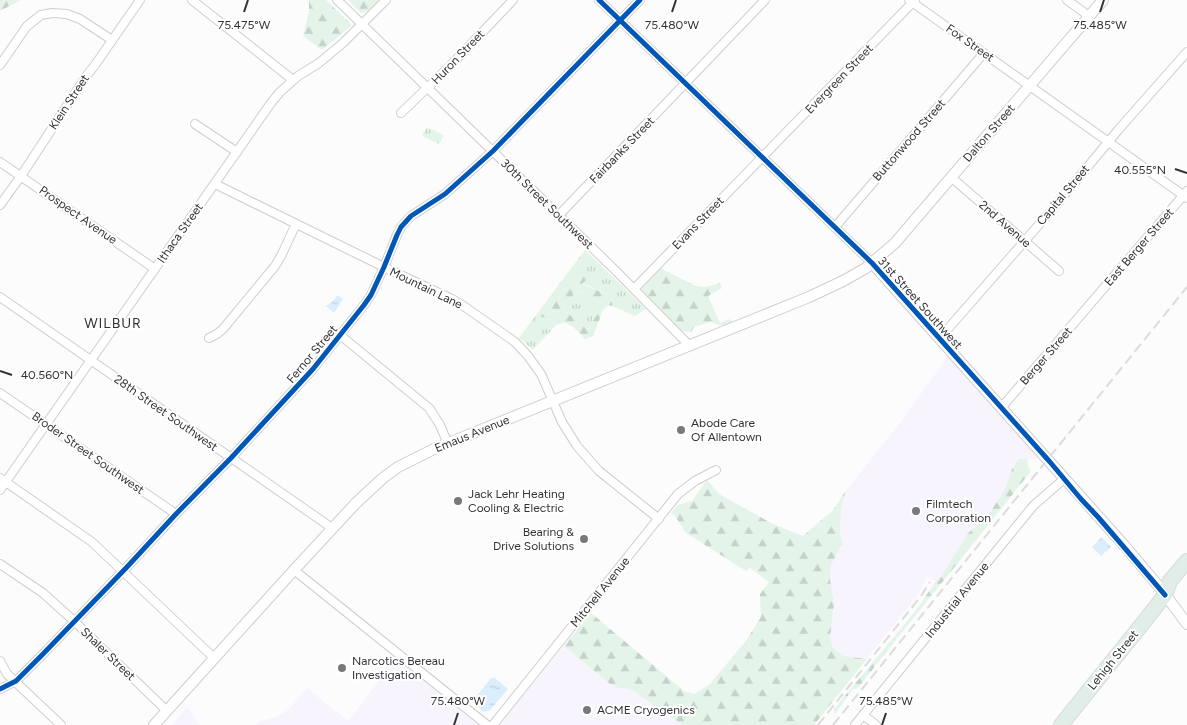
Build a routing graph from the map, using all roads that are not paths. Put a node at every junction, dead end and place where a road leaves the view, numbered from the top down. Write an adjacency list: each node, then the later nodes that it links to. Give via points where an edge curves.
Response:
1 (140, 0): 15 (street, Klein Street)
2 (192, 0): 19 (street)
3 (337, 0): 14 (street, 30th Street Southwest)
4 (386, 0): 14 (street, Ithaca Street)
5 (513, 0): 22 (street, Huron Street)
6 (599, 0): 13 (street, 31st Street Southwest)
7 (640, 0): 13 (street, Fernor Street)
8 (765, 0): 20 (street, Fairbanks Street)
9 (1067, 0): 12 (street)
10 (1103, 0): 12 (main road, Dalton Street)
11 (912, 1): 17 (street, Fox Street); 28 (street, Evergreen Street)
12 (1089, 16): 21 (main road, Dalton Street)
13 (620, 21): 20 (street, 31st Street Southwest); 26 (street, Fernor Street)
14 (362, 25): 19 (street, Ithaca Street, via 330,54); 22 (street, 30th Street Southwest)
15 (112, 40): 18 (street, via 67,14 40,15 26,26); 30 (street, Klein Street)
16 (1187, 52): 25 (street, Capital Street)
17 (984, 53): 21 (street, Fox Street); 37 (street, Buttonwood Street)
18 (0, 65)
19 (293, 80): 27 (street, Ithaca Street, via 271,103)
20 (686, 84): 28 (street, 31st Street Southwest); 35 (street, Fairbanks Street)
21 (1030, 86): 25 (street, Fox Street); 31 (main road, Dalton Street)
22 (428, 88): 23 (street, Huron Street); 26 (street, 30th Street Southwest)
23 (401, 113)
24 (195, 124): 27 (street)
25 (1108, 142): 33 (street, Fox Street); 38 (street, Capital Street)
26 (493, 151): 35 (street, 30th Street Southwest); 40 (street, Fernor Street, via 445,194 411,216 397,235)
27 (237, 152): 32 (street, Ithaca Street)
28 (762, 157): 37 (street, 31st Street Southwest); 43 (street, Evans Street)
29 (0, 162): 30 (street, Prospect Avenue)
30 (21, 176): 34 (street, Klein Street); 41 (street, Prospect Avenue)
31 (951, 178): 38 (street, 2nd Avenue); 39 (main road, Dalton Street, via 895,243)
32 (215, 184): 36 (street, Mountain Lane); 41 (street, Ithaca Street)
33 (1186, 195): 45 (street, East Berger Street)
34 (0, 205)
35 (559, 215): 43 (street, 30th Street Southwest)
36 (296, 224): 40 (street, Mountain Lane); 47 (street, via 275,266 223,329)
37 (835, 227): 39 (street, 31st Street Southwest)
38 (1024, 241): 42 (street, 2nd Avenue); 48 (street, Capital Street)
39 (872, 263): 48 (main road, 31st Street Southwest); 49 (main road, Emaus Avenue, via 844,281 809,297)
40 (384, 267): 46 (street, Fernor Street, via 372,293); 52 (street, Mountain Lane, via 465,307 515,342 536,366)
41 (155, 269): 50 (street, Ithaca Street)
42 (1059, 271)
43 (634, 290): 49 (street, 30th Street Southwest)
44 (0, 297): 50 (street, 28th Street Southwest)
45 (1090, 304): 53 (street, Berger Street)
46 (340, 335): 55 (street, via 429,408); 56 (street, Fernor Street, via 298,387)
47 (209, 338)
48 (939, 338): 53 (main road, 31st Street Southwest)
49 (690, 346): 52 (main road, Emaus Avenue)
50 (91, 360): 54 (street, Ithaca Street); 56 (street, 28th Street Southwest)
51 (0, 393): 54 (street, Broder Street Southwest)
52 (554, 402): 55 (main road, Emaus Avenue); 62 (street, Mountain Lane, via 568,432 588,459)
53 (1001, 408): 58 (main road, 31st Street Southwest)
54 (46, 424): 59 (street, Ithaca Street); 61 (street, Broder Street Southwest)
55 (448, 444): 63 (main road, Emaus Avenue, via 398,467 356,502)
56 (231, 458): 61 (street, Fernor Street); 63 (street, 28th Street Southwest)
57 (716, 470): 62 (street, Mitchell Avenue, via 678,494)
58 (1064, 479): 69 (main road, 31st Street Southwest); 77 (street, Industrial Avenue, via 1034,505)
59 (3, 480): 60 (street, Ithaca Street); 67 (street, via 92,542)
60 (0, 490)
61 (176, 514): 67 (street, Fernor Street)
62 (659, 519): 81 (street, Mitchell Avenue)
63 (332, 528): 66 (main road, Emaus Avenue)
64 (1187, 561): 69 (highway, Lehigh Street, via 1170,581)
65 (0, 564): 70 (street, Shaler Street, via 43,593)
66 (294, 570): 72 (main road, Emaus Avenue); 80 (street)
67 (122, 572): 70 (street, Fernor Street); 72 (street)
68 (1187, 575): 69 (highway, Lehigh Street)
69 (1165, 595): 71 (main road, 31st Street Southwest); 84 (highway, Lehigh Street)
70 (74, 621): 74 (street, Fernor Street); 76 (street, Shaler Street)
71 (1187, 624)
72 (214, 658): 76 (main road, Emaus Avenue)
73 (0, 661): 74 (street, via 7,674)
74 (16, 681): 75 (street, Fernor Street); 78 (street)
75 (0, 689)
76 (167, 711): 79 (main road, Emaus Avenue)
77 (863, 715): 82 (street, Industrial Avenue); 83 (street)
78 (61, 725)
79 (154, 725)
80 (486, 725)
81 (493, 725)
82 (855, 725)
83 (876, 725)
84 (1061, 725)

